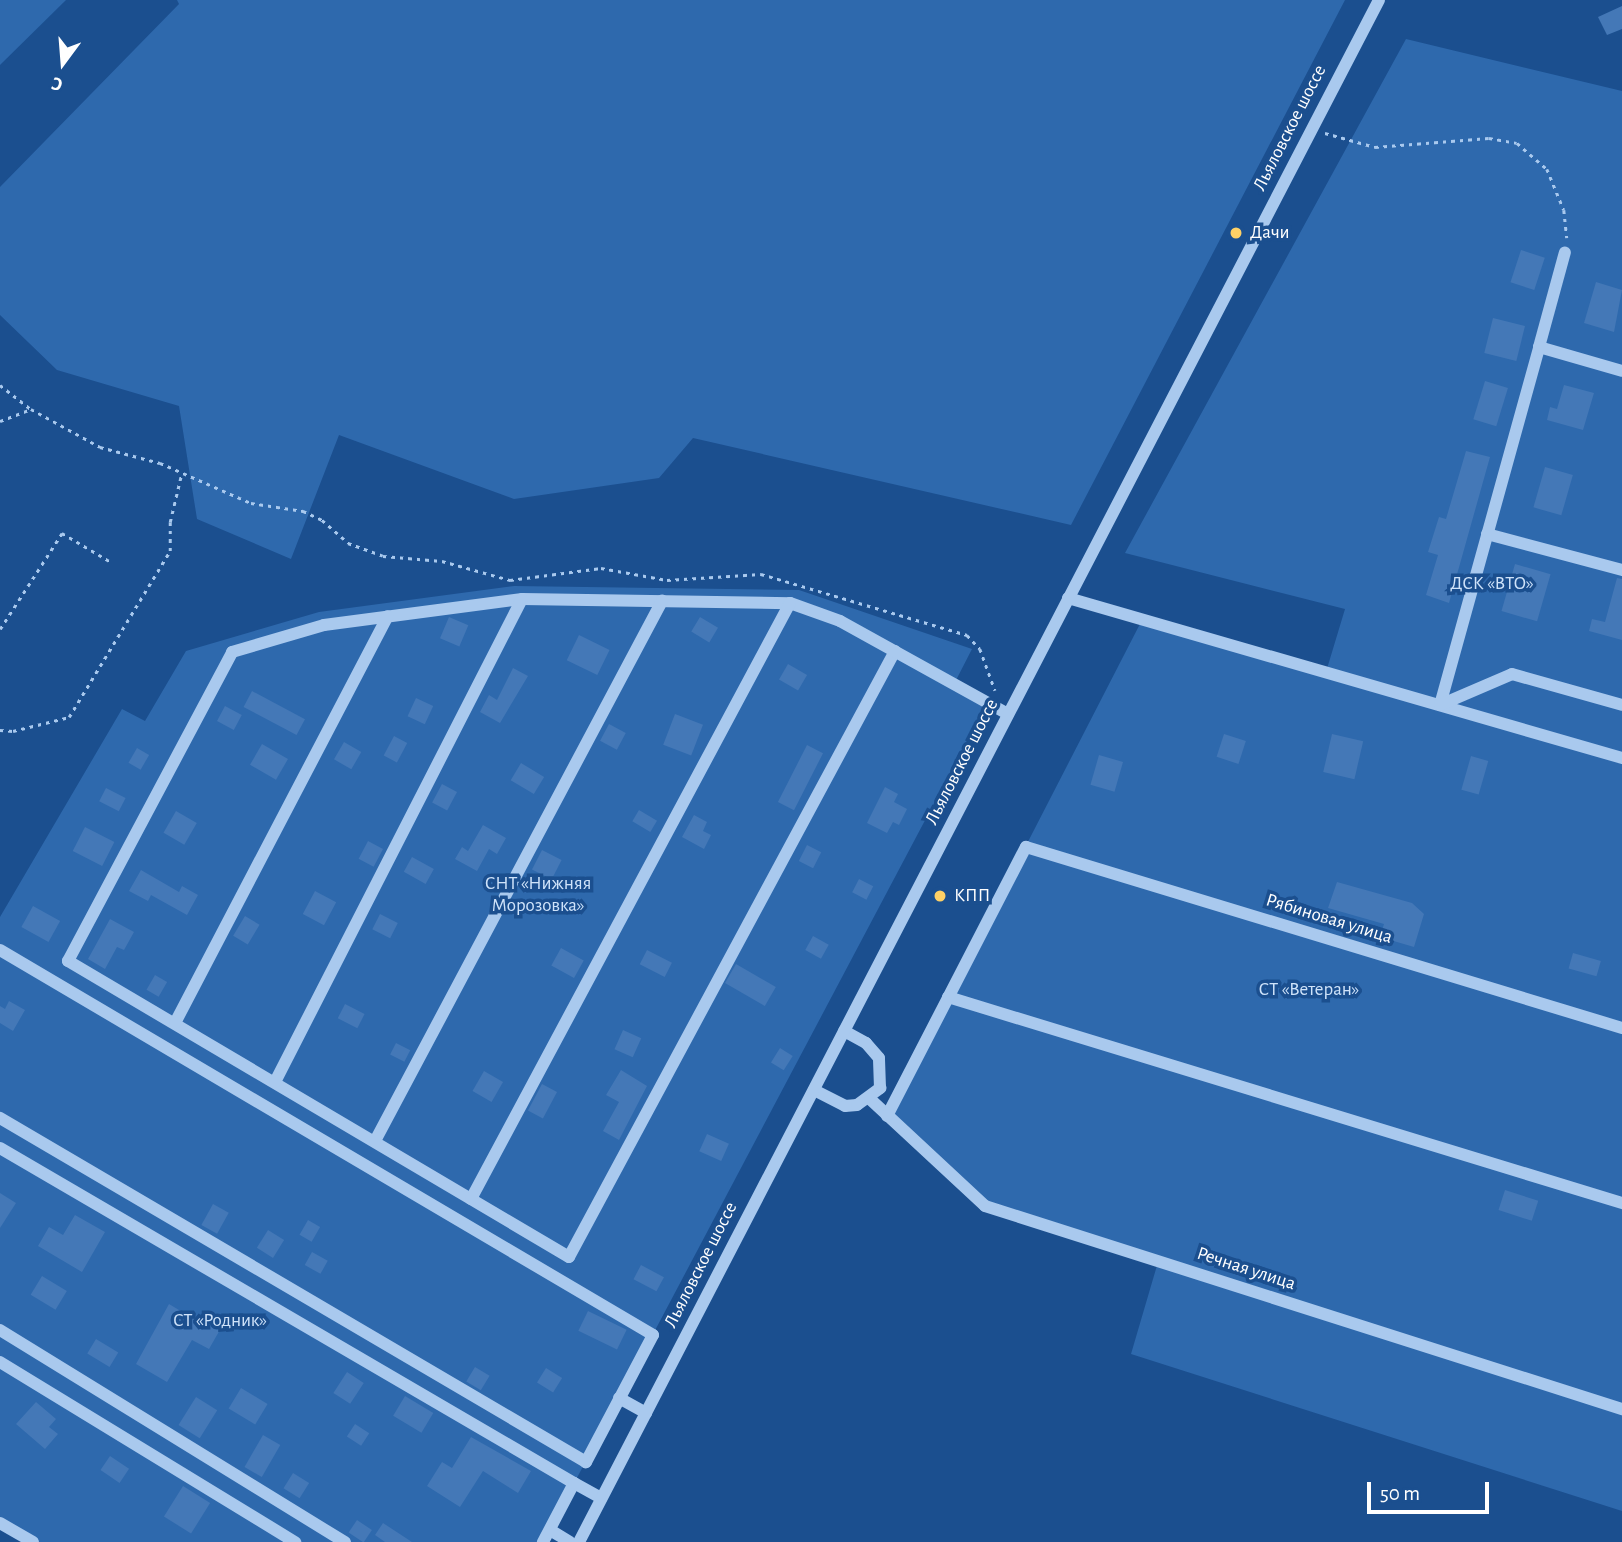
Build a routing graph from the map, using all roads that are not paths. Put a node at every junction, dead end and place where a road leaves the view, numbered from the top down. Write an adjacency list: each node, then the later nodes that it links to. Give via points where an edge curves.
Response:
1 (1379, 0): 7 (street, Льяловское шоссе)
2 (1565, 252): 3 (street)
3 (1539, 347): 4 (street); 5 (street)
4 (1622, 371)
5 (1487, 534): 6 (street); 13 (street)
6 (1622, 570)
7 (1068, 598): 13 (street); 15 (street, Льяловское шоссе)
8 (522, 599): 9 (street); 11 (street); 22 (street)
9 (662, 601): 10 (street); 27 (street)
10 (790, 604): 12 (street, via 840,621); 29 (street)
11 (387, 616): 19 (street); 19 (street, via 324,625 232,652 68,961)
12 (895, 651): 15 (street); 29 (street, via 569,1257)
13 (1440, 705): 14 (street, via 1512,674); 16 (street)
14 (1622, 705)
15 (1009, 714): 21 (street, Льяловское шоссе)
16 (1622, 758)
17 (0, 950): 33 (street, via 653,1335)
18 (948, 997): 20 (street, Рябиновая улица, via 1026,847); 25 (street); 30 (street)
19 (175, 1023): 22 (street)
20 (1622, 1028)
21 (844, 1031): 23 (street, Льяловское шоссе); 24 (street, via 866,1042 879,1058 883,1078)
22 (275, 1082): 27 (street)
23 (814, 1090): 24 (street, via 845,1106); 35 (street, Льяловское шоссе)
24 (870, 1099): 25 (street, Речная улица)
25 (887, 1116): 34 (street, Речная улица, via 985,1206)
26 (0, 1118): 33 (street, via 586,1462)
27 (374, 1141): 29 (street)
28 (0, 1148): 36 (street)
29 (471, 1199)
30 (1622, 1203)
31 (0, 1330): 42 (street)
32 (0, 1362): 41 (street)
33 (619, 1398): 35 (street)
34 (1622, 1409)
35 (646, 1413): 37 (street, Льяловское шоссе)
36 (575, 1483): 37 (street); 39 (street)
37 (601, 1499): 44 (street, Льяловское шоссе)
38 (0, 1523): 40 (street)
39 (547, 1536): 43 (street)
40 (33, 1542)
41 (295, 1542)
42 (345, 1542)
43 (570, 1542)
44 (579, 1542)

